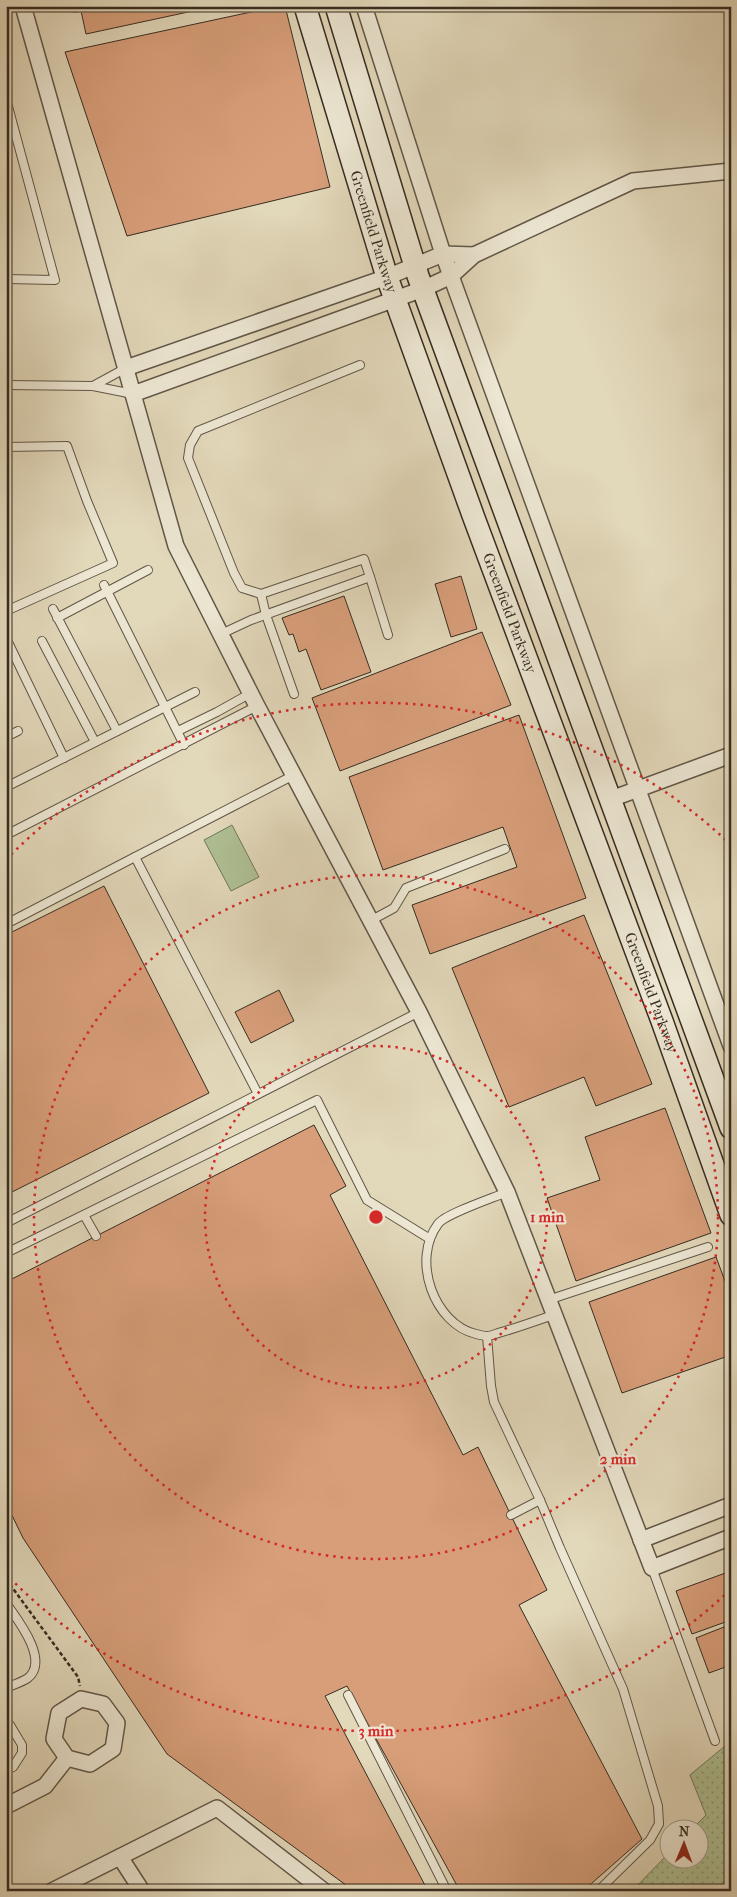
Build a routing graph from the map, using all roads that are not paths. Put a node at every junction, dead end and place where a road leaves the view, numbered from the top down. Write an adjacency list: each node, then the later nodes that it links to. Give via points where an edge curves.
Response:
1 (23, 6): 16 (street)
2 (305, 6): 11 (main road, Greenfield Parkway)
3 (336, 6): 9 (main road, Greenfield Parkway)
4 (364, 6): 7 (street)
5 (6, 100): 12 (lane, via 55,280)
6 (731, 171): 8 (street, via 633,181)
7 (443, 254): 8 (street); 9 (street); 10 (street)
8 (474, 255): 10 (street)
9 (415, 266): 11 (street); 13 (main road, Greenfield Parkway)
10 (451, 276): 13 (street); 47 (street)
11 (387, 278): 14 (main road, Greenfield Parkway); 16 (street)
12 (6, 279)
13 (423, 288): 14 (street); 48 (main road, Greenfield Parkway)
14 (394, 299): 19 (street); 60 (main road, Greenfield Parkway)
15 (360, 365): 24 (lane, via 198,431 190,445 188,458 234,573 242,588)
16 (126, 368): 18 (lane); 19 (street)
17 (6, 385): 18 (lane)
18 (93, 386): 19 (lane)
19 (133, 394): 29 (street, via 176,546)
20 (6, 448): 26 (lane, via 67,446 113,563)
21 (148, 570): 23 (lane)
22 (370, 577): 24 (lane, via 364,559); 27 (lane); 30 (lane)
23 (106, 588): 28 (lane); 36 (lane)
24 (262, 594): 27 (lane)
25 (53, 609): 28 (lane)
26 (6, 611)
27 (266, 615): 29 (lane); 34 (lane)
28 (57, 618): 38 (lane)
29 (221, 634): 35 (street)
30 (388, 635)
31 (6, 638): 44 (lane)
32 (42, 641): 41 (lane)
33 (195, 692): 36 (lane)
34 (294, 694)
35 (254, 700): 39 (lane, via 217,712); 42 (lane); 45 (street)
36 (166, 707): 38 (lane); 39 (lane)
37 (18, 731): 40 (lane)
38 (117, 731): 41 (lane)
39 (178, 731): 42 (lane)
40 (6, 737)
41 (95, 742): 44 (lane)
42 (184, 745): 49 (lane)
43 (731, 755): 47 (street)
44 (64, 758): 46 (lane)
45 (294, 774): 51 (lane); 52 (street)
46 (6, 787)
47 (638, 788): 48 (street); 55 (street)
48 (610, 798): 57 (main road, Greenfield Parkway)
49 (6, 835)
50 (505, 849): 52 (lane, via 406,888 394,908)
51 (135, 856): 53 (lane); 56 (lane)
52 (370, 921): 54 (street)
53 (6, 924)
54 (419, 1012): 56 (lane); 58 (street)
55 (731, 1046)
56 (258, 1094): 61 (lane)
57 (731, 1128)
58 (507, 1192): 63 (lane, via 463,1209 438,1223); 66 (street)
59 (84, 1215): 62 (lane); 63 (lane, via 317,1100 367,1200); 65 (lane)
60 (731, 1215)
61 (6, 1223)
62 (96, 1236)
63 (430, 1239): 68 (lane, via 426,1254 427,1272 440,1307 454,1324 467,1332)
64 (708, 1247): 66 (lane)
65 (6, 1253)
66 (548, 1300): 67 (street)
67 (553, 1315): 68 (lane); 73 (street)
68 (487, 1336): 69 (lane, via 494,1402)
69 (540, 1500): 71 (lane); 88 (lane, via 623,1689 658,1806 659,1824 650,1840)
70 (731, 1506): 73 (street)
71 (511, 1514)
72 (731, 1537): 74 (street)
73 (641, 1540): 74 (street)
74 (652, 1568): 79 (lane)
75 (6, 1603): 76 (lane, via 34,1649 35,1665 29,1677)
76 (6, 1688)
77 (348, 1695): 87 (lane)
78 (6, 1724): 81 (lane, via 10,1725 22,1745 22,1753)
79 (715, 1741)
80 (67, 1758): 80 (street, via 54,1739 59,1713 81,1699 103,1704 117,1723 113,1749 90,1764); 82 (street, via 45,1786)
81 (6, 1770)
82 (6, 1806)
83 (120, 1857): 84 (street); 85 (street); 86 (street, via 217,1808)
84 (52, 1891)
85 (142, 1891)
86 (324, 1891)
87 (447, 1891)
88 (598, 1891)

